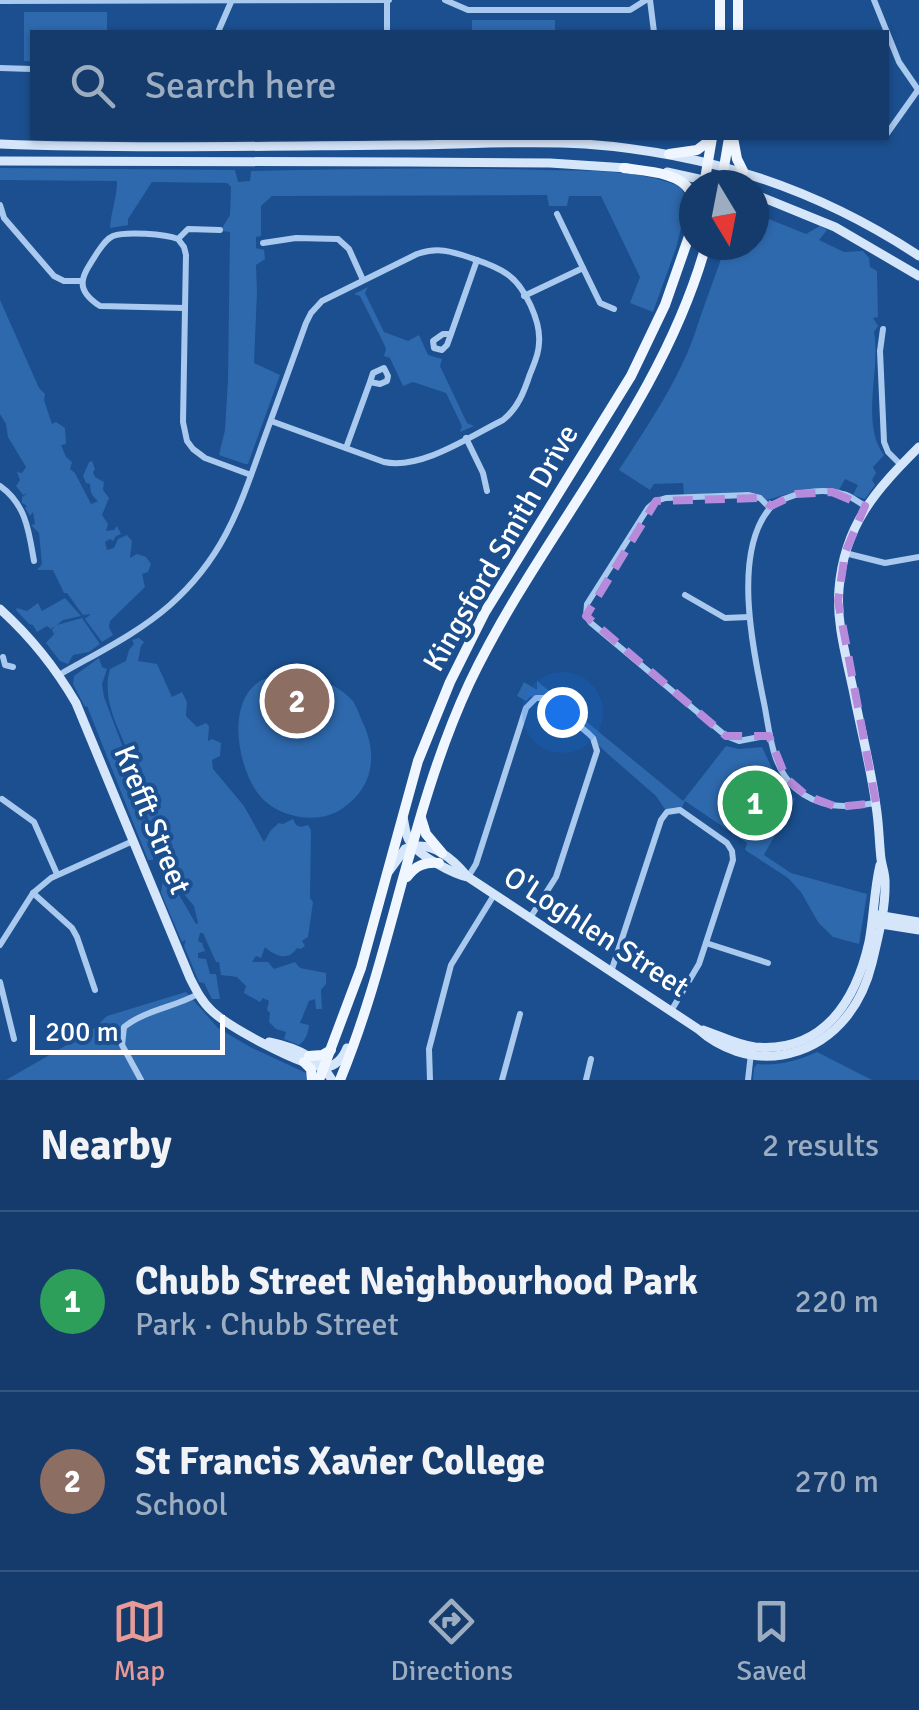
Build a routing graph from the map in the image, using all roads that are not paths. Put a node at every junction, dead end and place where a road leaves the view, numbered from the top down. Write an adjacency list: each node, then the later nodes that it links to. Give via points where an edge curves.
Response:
1 (388, 0): 10 (street); 12 (street)
2 (446, 0): 3 (street, via 468,10 630,10)
3 (648, 0): 13 (street)
4 (720, 0): 14 (main road)
5 (738, 0): 15 (main road)
6 (875, 0): 16 (street)
7 (0, 1): 8 (street)
8 (87, 1): 9 (street)
9 (182, 1): 10 (street)
10 (231, 2): 11 (street)
11 (219, 30)
12 (387, 30)
13 (654, 30)
14 (720, 30)
15 (738, 30)
16 (885, 30)
17 (889, 40): 20 (street)
18 (0, 68): 19 (street)
19 (30, 69)
20 (918, 90): 21 (street)
21 (889, 132)
22 (710, 140): 27 (main road, via 700,149)
23 (712, 140): 29 (main road)
24 (730, 140): 30 (main road)
25 (732, 140): 35 (main road)
26 (0, 144): 27 (street, via 583,144)
27 (670, 154): 29 (street)
28 (0, 161): 31 (street)
29 (708, 162): 30 (street); 32 (main road)
30 (724, 166): 33 (main road); 34 (street)
31 (624, 168): 36 (street); 37 (main road)
32 (706, 170)
33 (724, 170)
34 (739, 170)
35 (742, 170)
36 (679, 178)
37 (679, 181)
38 (769, 181): 45 (street, via 828,204)
39 (769, 200): 50 (street, via 835,227)
40 (0, 205): 52 (street, via 54,276)
41 (557, 214): 49 (street)
42 (220, 230): 43 (street, via 188,230)
43 (178, 239): 52 (street, via 111,236); 54 (street, via 186,255)
44 (264, 243): 51 (street, via 338,240)
45 (919, 256)
46 (478, 260): 51 (street, via 427,250); 53 (street, via 504,271); 57 (street)
47 (681, 260): 80 (main road, Kingsford Smith Drive, via 631,376 471,638 433,721)
48 (700, 260): 81 (main road, Kingsford Smith Drive, via 648,385 488,647 450,728)
49 (583, 268): 53 (street); 55 (street, via 600,302)
50 (919, 276)
51 (363, 280): 59 (street, via 311,313)
52 (82, 281): 54 (street, via 100,306)
53 (524, 296): 60 (street, via 540,340 523,396 511,414)
54 (185, 308): 64 (street, via 184,432 200,456)
55 (614, 309)
56 (884, 329): 63 (street, via 884,442)
57 (451, 334)
58 (370, 382): 61 (street)
59 (271, 421): 61 (street); 64 (street)
60 (466, 438): 61 (street, via 400,464); 66 (street)
61 (346, 448)
62 (919, 448): 63 (street, O'Loghlen Street)
63 (901, 465): 67 (street, O'Loghlen Street)
64 (251, 475): 75 (street, via 231,528 200,574 124,638)
65 (0, 486): 71 (street, via 20,507)
66 (487, 491)
67 (865, 506): 68 (street, via 832,492 796,494); 69 (street, O'Loghlen Street)
68 (770, 508): 74 (street, via 754,543); 76 (street, via 748,495 656,501 586,613 726,736 739,741)
69 (845, 553): 70 (street, via 885,562); 79 (street, O'Loghlen Street, via 839,617)
70 (919, 557)
71 (34, 562)
72 (686, 595): 74 (street, via 725,618)
73 (0, 609): 75 (street, Krefft Street)
74 (748, 618): 76 (street)
75 (60, 675): 82 (street, Krefft Street)
76 (770, 735): 79 (street, via 779,766 807,796 838,806)
77 (0, 789): 78 (street)
78 (1, 800): 85 (street, via 34,822)
79 (876, 802): 92 (street, O'Loghlen Street)
80 (403, 814): 83 (street); 86 (main road, Kingsford Smith Drive)
81 (420, 817): 83 (main road, Kingsford Smith Drive); 84 (main road)
82 (133, 841): 85 (street); 101 (street, Krefft Street)
83 (413, 846): 84 (street, via 431,847); 86 (street); 88 (main road, Kingsford Smith Drive)
84 (441, 858): 87 (street, O'Loghlen Street); 88 (main road, via 419,865)
85 (57, 874): 89 (street)
86 (386, 874): 106 (main road, Kingsford Smith Drive)
87 (468, 878): 90 (street, O'Loghlen Street); 91 (street, via 526,708 546,698 589,734 596,751 556,877)
88 (404, 882): 104 (main road, Kingsford Smith Drive)
89 (34, 893): 96 (street); 100 (street, via 72,928)
90 (494, 895): 91 (street, O'Loghlen Street); 115 (street, via 451,965 429,1049)
91 (530, 918): 98 (street, O'Loghlen Street)
92 (877, 919): 93 (street); 94 (street); 107 (street, O'Loghlen Street, via 841,1011 808,1037)
93 (919, 922)
94 (919, 930)
95 (706, 943): 97 (street); 98 (street, via 732,851 683,812 671,810 661,820); 102 (street)
96 (0, 945)
97 (768, 964)
98 (611, 972): 102 (street, O'Loghlen Street)
99 (0, 982): 105 (street)
100 (95, 990)
101 (198, 994): 108 (street, Krefft Street, via 238,1030); 111 (street, via 124,1027 122,1045)
102 (671, 1011): 107 (street, O'Loghlen Street)
103 (520, 1014): 116 (street)
104 (358, 1034): 110 (street, via 344,1057); 114 (main road, Kingsford Smith Drive)
105 (14, 1040)
106 (332, 1050): 108 (main road); 110 (main road, Kingsford Smith Drive)
107 (752, 1050): 118 (street)
108 (306, 1059): 110 (street, Krefft Street); 112 (main road)
109 (591, 1060): 117 (street)
110 (324, 1067): 112 (main road, Kingsford Smith Drive); 113 (street)
111 (140, 1080)
112 (316, 1080)
113 (332, 1080)
114 (340, 1080)
115 (430, 1080)
116 (502, 1080)
117 (586, 1080)
118 (748, 1080)

